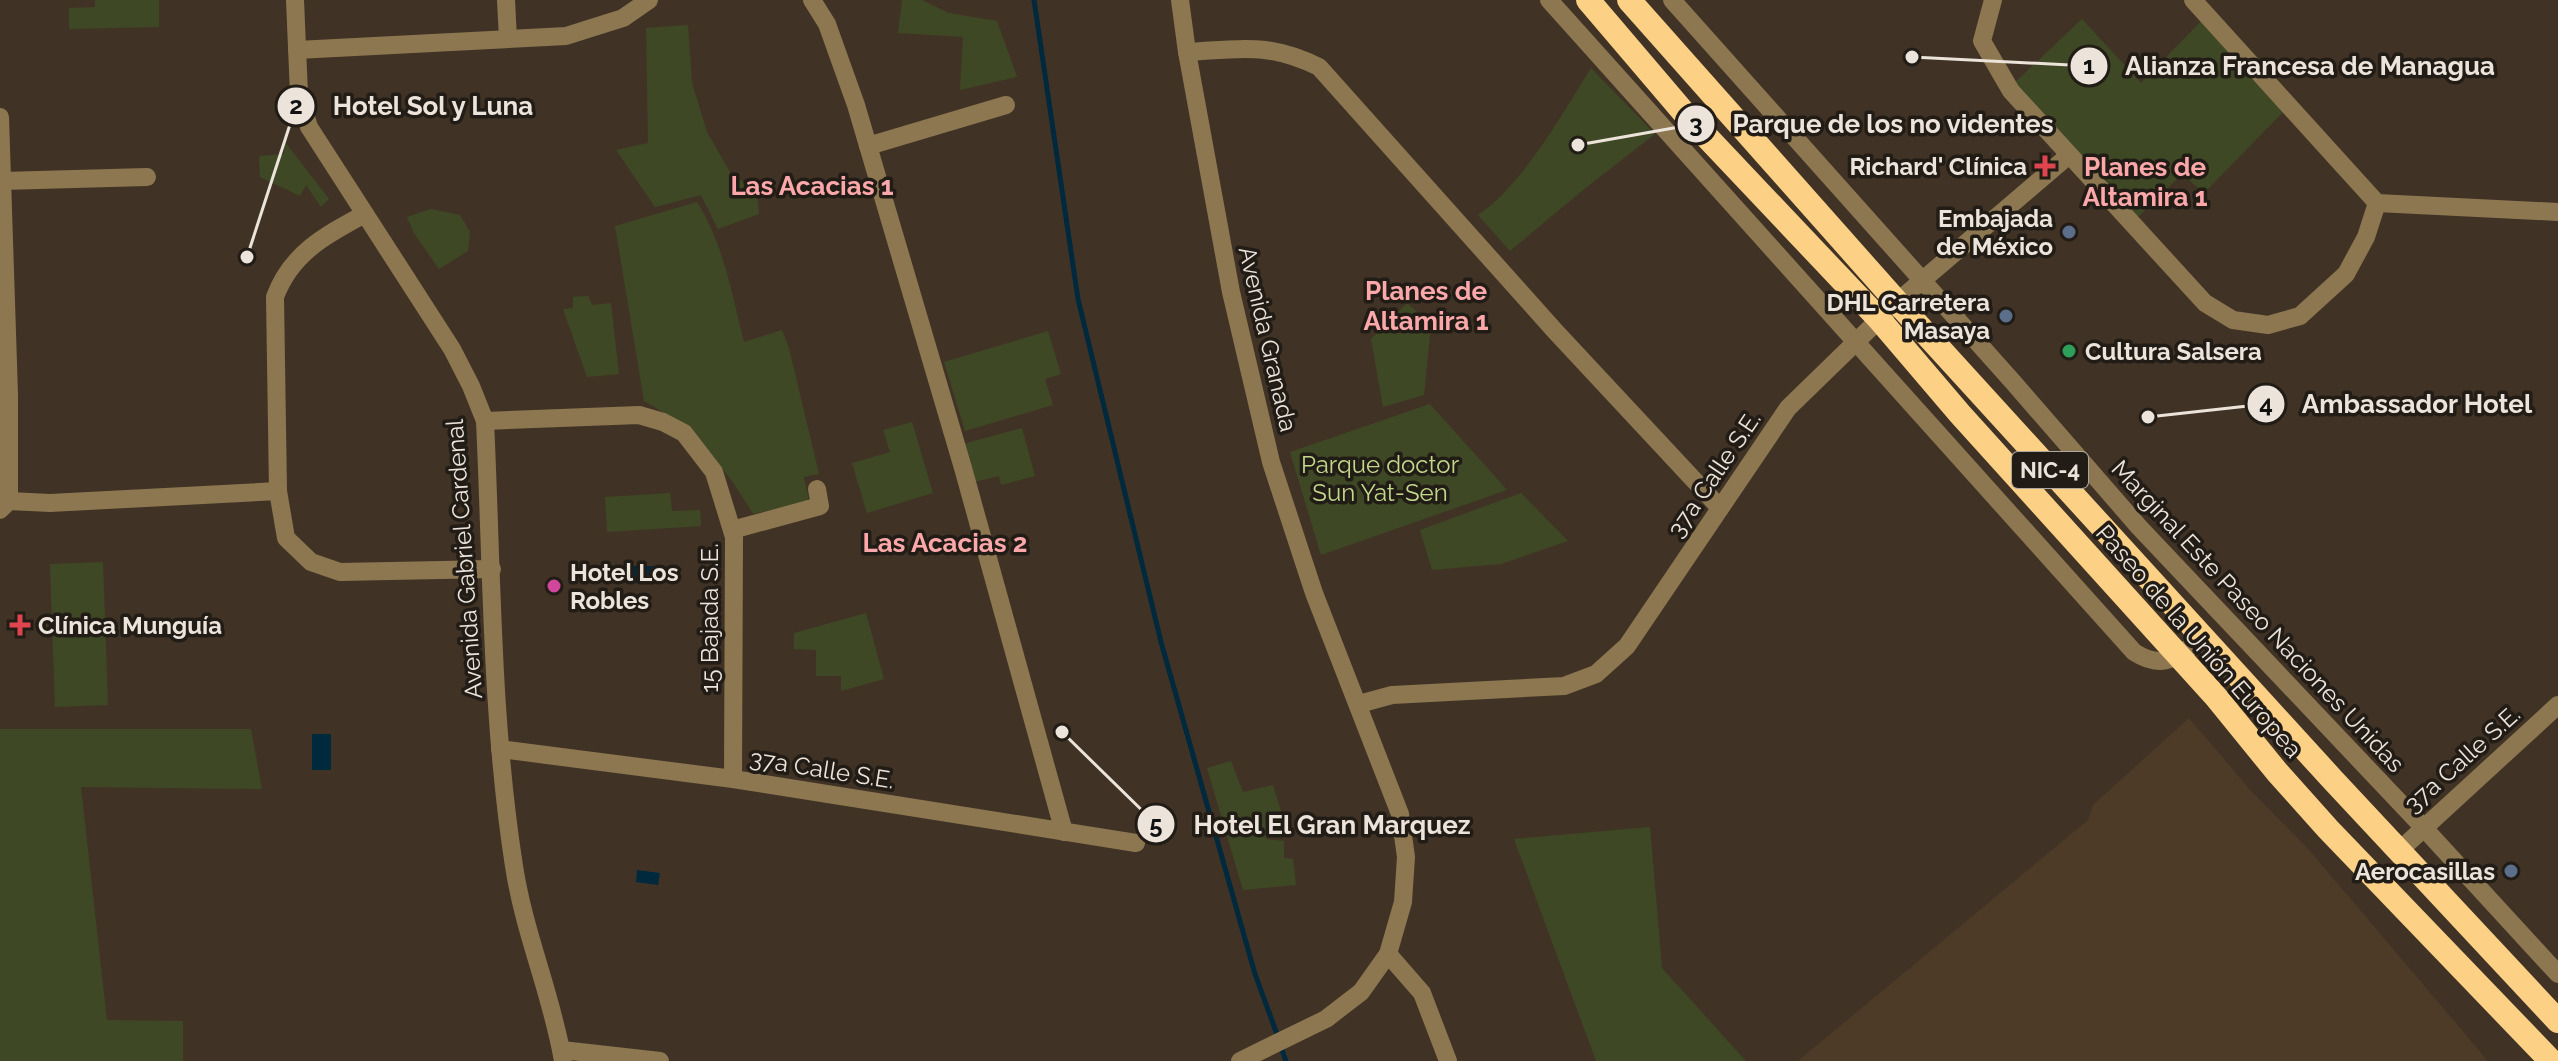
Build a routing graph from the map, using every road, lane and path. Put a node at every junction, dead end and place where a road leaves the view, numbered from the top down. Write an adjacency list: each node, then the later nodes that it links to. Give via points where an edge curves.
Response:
1 (295, 0): 14 (street, Avenida Gabriel Cardenal)
2 (506, 0): 13 (street)
3 (649, 0): 13 (street, via 623,18 566,36)
4 (812, 0): 18 (street, via 827,24)
5 (1180, 0): 15 (street, Avenida Granada)
6 (1549, 0): 28 (street)
7 (1588, 0): 12 (highway, Paseo de la Unión Europea / NIC-4)
8 (1627, 0): 12 (street); 26 (highway, Paseo de la Unión Europea / NIC-4)
9 (1672, 0): 25 (street, Marginal Este Paseo Naciones Unidas)
10 (1993, 0): 19 (street, via 1982,41 2011,91)
11 (2193, 0): 22 (street)
12 (1605, 20): 27 (highway, Paseo de la Unión Europea / NIC-4, via 1686,115)
13 (508, 39): 14 (street)
14 (297, 50): 24 (street, Avenida Gabriel Cardenal, via 299,94 309,127)
15 (1187, 52): 34 (street, via 1259,48 1292,54 1319,67); 39 (street, Avenida Granada, via 1231,292 1271,462 1314,593)
16 (1006, 105): 18 (street)
17 (0, 117): 21 (street)
18 (868, 146): 44 (street)
19 (2068, 156): 22 (street, via 2205,303 2233,320 2268,325 2300,316 2346,274); 25 (street, 37a Calle S.E.)
20 (147, 177): 21 (street)
21 (2, 181): 29 (street)
22 (2377, 203): 23 (street)
23 (2558, 212)
24 (365, 214): 30 (street, Avenida Gabriel Cardenal, via 452,349); 32 (street, via 317,240 282,278 275,297)
25 (1921, 281): 26 (street, 37a Calle S.E.); 43 (street, Marginal Este Paseo Naciones Unidas, via 2139,527)
26 (1897, 302): 27 (street, 37a Calle S.E.); 37 (highway, Paseo de la Unión Europea / NIC-4)
27 (1879, 319): 28 (street, 37a Calle S.E.); 38 (highway, Paseo de la Unión Europea / NIC-4)
28 (1854, 342): 34 (street, 37a Calle S.E., via 1788,408); 38 (street, via 2134,652 2156,662)
29 (4, 394): 33 (street)
30 (485, 421): 35 (street, 15 Bajada S.E., via 639,415 663,422 684,433 714,472); 36 (street, Avenida Gabriel Cardenal)
31 (817, 489): 35 (street, via 820,506)
32 (278, 491): 33 (street); 36 (street, via 286,538 311,562 340,572)
33 (5, 505)
34 (1720, 508): 39 (street, 37a Calle S.E., via 1627,646 1596,674 1564,686 1392,695)
35 (732, 530): 42 (street, 15 Bajada S.E.)
36 (492, 569): 41 (street, Avenida Gabriel Cardenal)
37 (2204, 638): 38 (street); 46 (highway, Paseo de la Unión Europea / NIC-4)
38 (2177, 655): 54 (highway, Paseo de la Unión Europea / NIC-4, via 2328,829)
39 (1359, 704): 47 (street, Avenida Granada, via 1400,814 1406,857 1403,902)
40 (2558, 705): 43 (street, 37a Calle S.E.)
41 (500, 749): 42 (street, 37a Calle S.E.); 50 (street, Avenida Gabriel Cardenal, via 520,898)
42 (733, 779): 44 (street, 37a Calle S.E.)
43 (2423, 827): 46 (street, 37a Calle S.E.); 48 (street, Marginal Este Paseo Naciones Unidas)
44 (1064, 832): 45 (street, 37a Calle S.E.)
45 (1136, 843)
46 (2400, 850): 49 (highway, Paseo de la Unión Europea / NIC-4)
47 (1388, 954): 52 (street, via 1361,992 1326,1019); 53 (street, via 1422,993)
48 (2558, 974)
49 (2558, 1021)
50 (562, 1055): 51 (street)
51 (660, 1061)
52 (1240, 1061)
53 (1448, 1061)
54 (2551, 1061)

